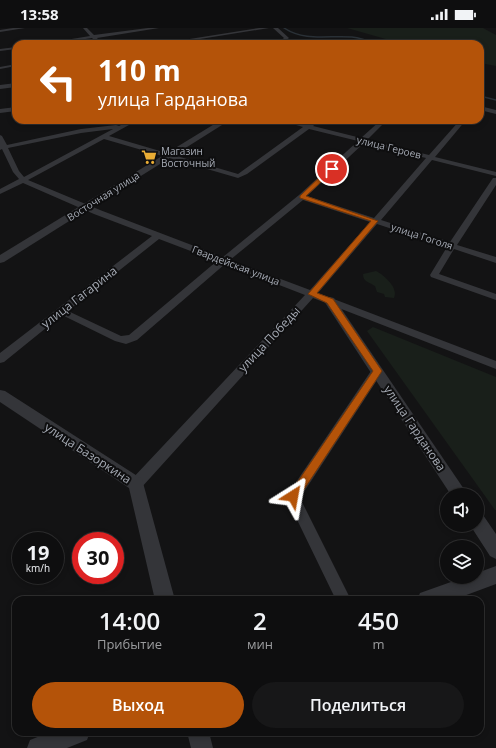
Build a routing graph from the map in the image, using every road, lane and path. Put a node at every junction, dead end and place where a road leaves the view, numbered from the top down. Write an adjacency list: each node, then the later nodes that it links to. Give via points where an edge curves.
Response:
1 (23, 28): 6 (street)
2 (85, 28): 7 (street)
3 (157, 28): 7 (street)
4 (267, 28): 10 (street)
5 (275, 28): 11 (street, via 287,38)
6 (0, 31)
7 (94, 37): 8 (street); 9 (street)
8 (72, 40)
9 (97, 40)
10 (186, 40)
11 (284, 40)
12 (12, 48): 13 (street)
13 (0, 50)
14 (12, 66): 15 (street)
15 (0, 68)
16 (12, 86): 17 (street)
17 (0, 87)
18 (484, 109): 21 (street)
19 (12, 110): 20 (street)
20 (0, 111)
21 (496, 112)
22 (128, 124): 28 (street)
23 (219, 124): 34 (street, Восточная улица)
24 (299, 124): 29 (street, улица Героев)
25 (311, 124): 29 (street)
26 (380, 124): 32 (street)
27 (460, 124): 35 (street, улица Победы)
28 (124, 126): 31 (street); 33 (street)
29 (308, 126): 32 (street, улица Героев); 34 (street, via 238,176)
30 (0, 137): 33 (street)
31 (104, 137): 34 (street); 37 (street)
32 (362, 140): 35 (street, улица Героев); 42 (street)
33 (2, 147): 37 (street)
34 (167, 156): 43 (street, Восточная улица)
35 (430, 157): 36 (street, улица Героев); 44 (street, улица Победы)
36 (496, 174)
37 (23, 180): 39 (street); 43 (street, Гвардейская улица)
38 (496, 180): 46 (street)
39 (11, 186): 40 (street); 41 (street)
40 (0, 188)
41 (0, 192)
42 (302, 197): 44 (street, улица Гоголя); 49 (street)
43 (85, 207): 45 (street, Гвардейская улица); 47 (street, Восточная улица)
44 (375, 221): 46 (street, улица Гоголя); 50 (street, улица Победы)
45 (158, 235): 49 (street, Гвардейская улица); 53 (street, улица Гагарина)
46 (452, 246): 48 (street, улица Гоголя); 51 (street, via 434,275)
47 (0, 260)
48 (496, 260)
49 (223, 261): 50 (street, Гвардейская улица); 53 (street, via 133,338 120,339)
50 (312, 294): 52 (street, Гвардейская улица); 58 (street, улица Победы)
51 (496, 297)
52 (330, 301): 55 (street, Гвардейская улица); 56 (street, улица Гарданова)
53 (60, 311): 54 (street, улица Гагарина)
54 (0, 359)
55 (496, 365)
56 (377, 371): 59 (street, улица Гарданова); 64 (street, via 293,496)
57 (0, 395): 58 (street, улица Базоркина)
58 (136, 484): 63 (street, улица Базоркина)
59 (455, 488)
60 (484, 532): 61 (street)
61 (496, 550)
62 (496, 575): 65 (street)
63 (164, 596)
64 (342, 596)
65 (438, 596)
66 (70, 736): 68 (street)
67 (199, 736): 69 (street)
68 (38, 748)
69 (202, 748)

